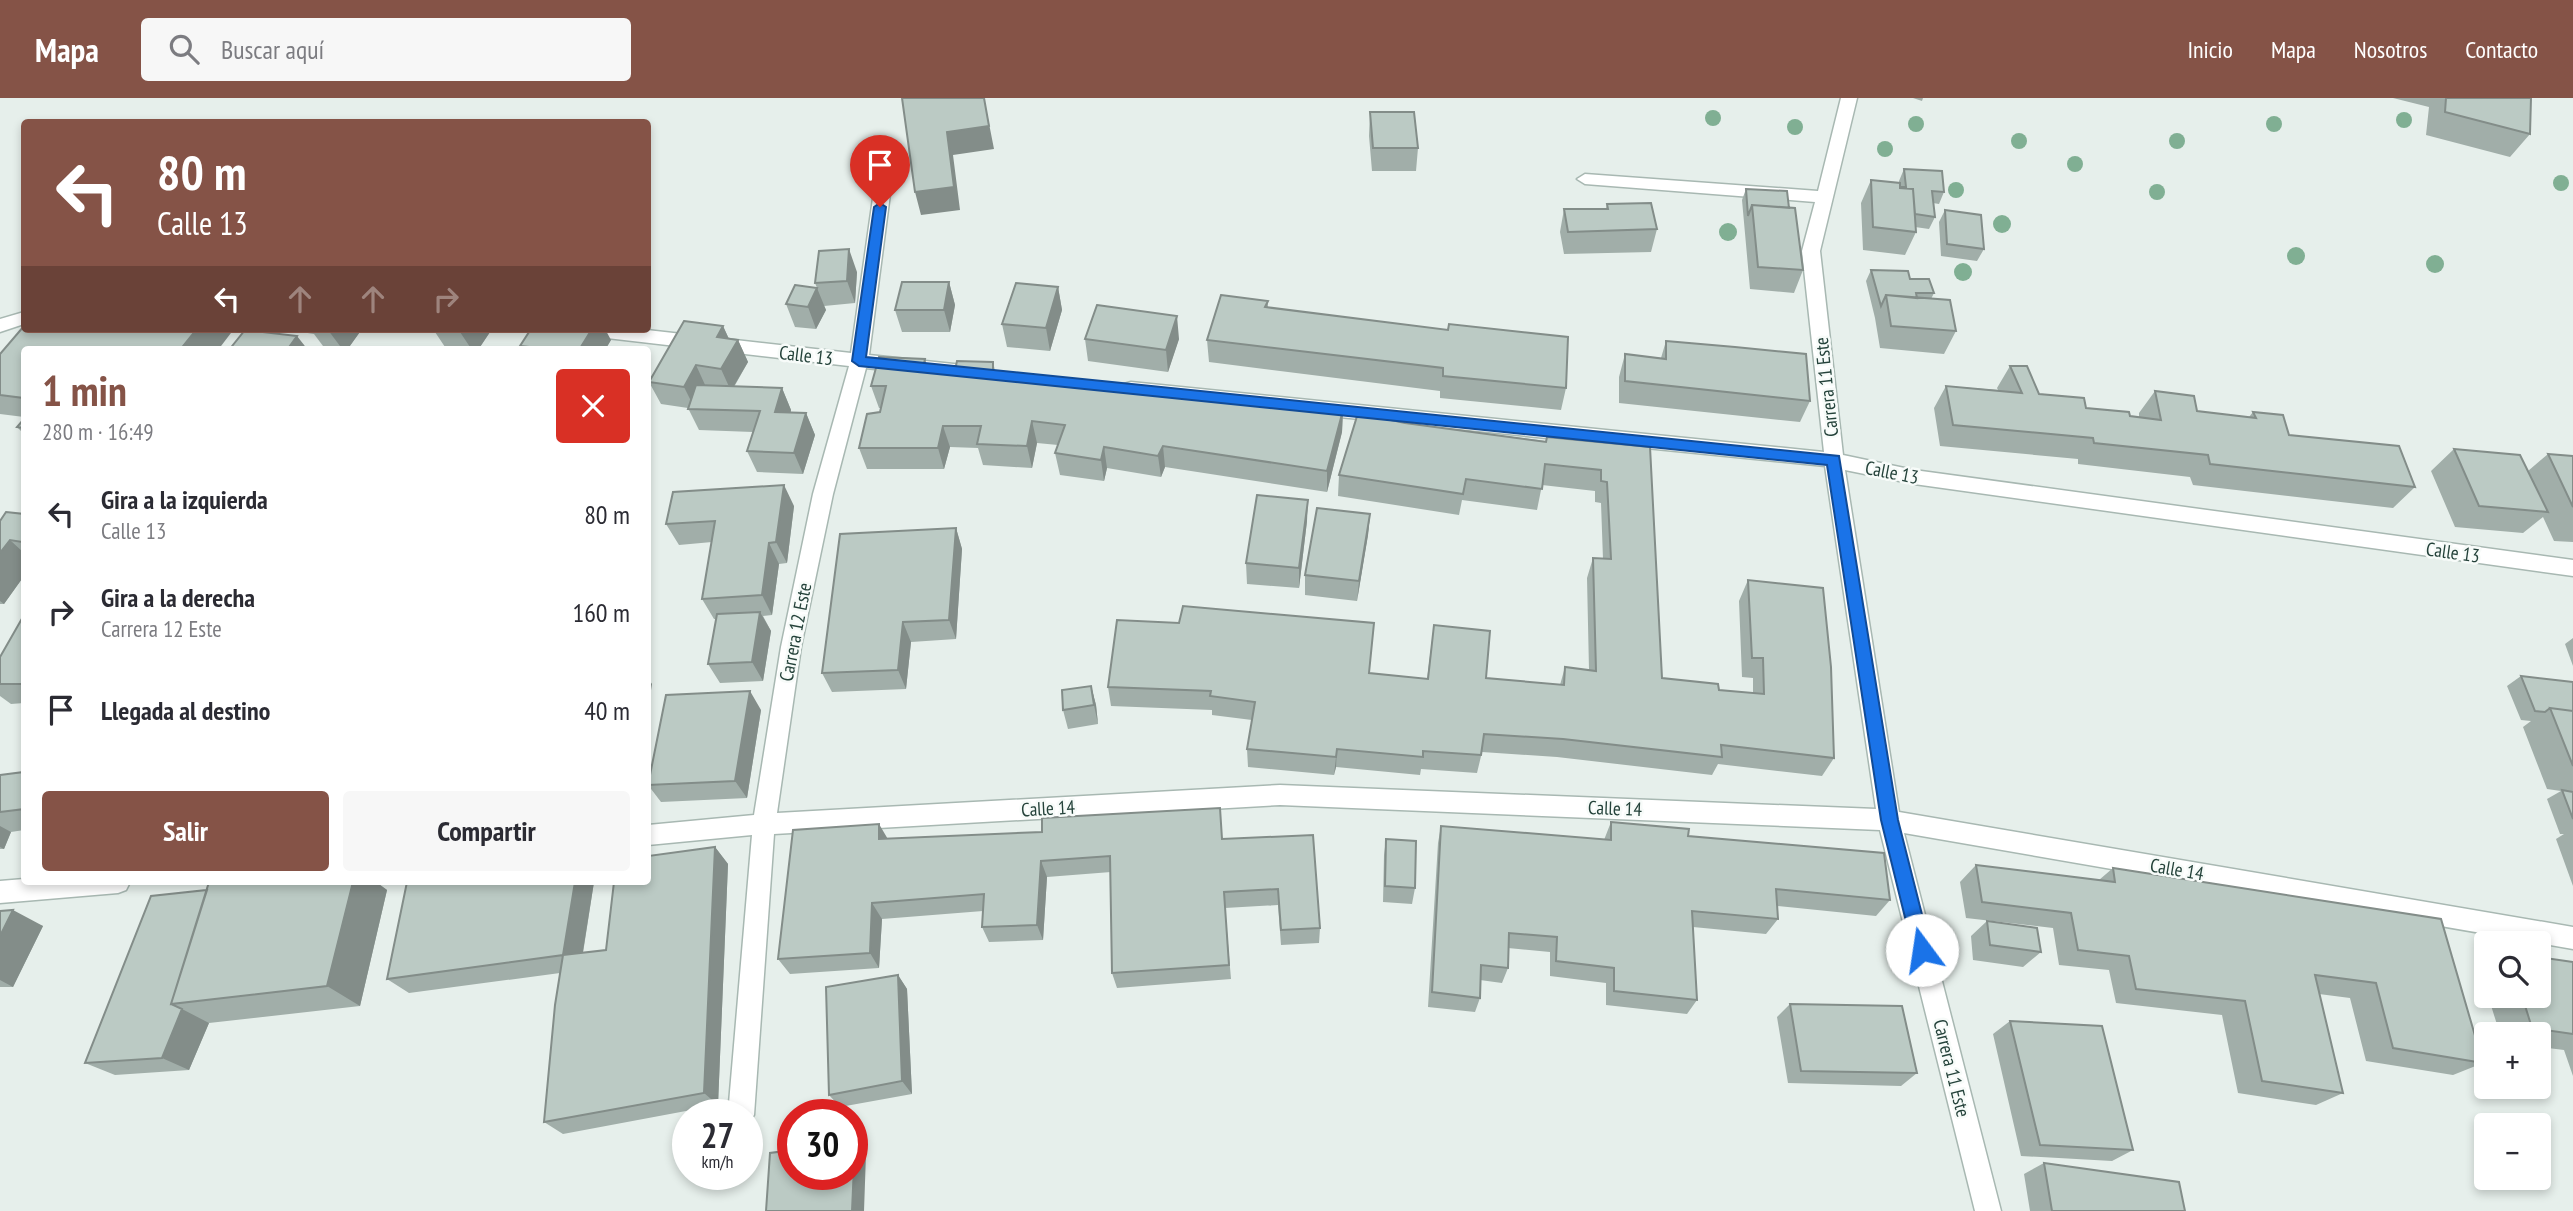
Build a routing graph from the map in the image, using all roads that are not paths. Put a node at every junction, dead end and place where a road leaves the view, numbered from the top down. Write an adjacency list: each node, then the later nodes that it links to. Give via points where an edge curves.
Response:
1 (1849, 98): 4 (street, Carrera 11 Este)
2 (887, 156): 8 (street, Carrera 12 Este)
3 (1585, 179): 4 (street)
4 (1825, 197): 11 (street, Carrera 11 Este, via 1811,251)
5 (21, 319): 6 (street)
6 (0, 326)
7 (617, 333): 8 (street, Calle 13)
8 (859, 361): 9 (street, Calle 13); 14 (street, Carrera 12 Este, via 823,494 791,647)
9 (984, 374)
10 (1110, 387): 11 (street, Calle 13)
11 (1834, 460): 12 (street, Calle 13, via 1914,477); 13 (street, Carrera 11 Este)
12 (2573, 568)
13 (1889, 820): 14 (street, Calle 14, via 1280,795); 18 (street, Calle 14); 20 (street, Carrera 11 Este)
14 (764, 824): 15 (street, Calle 14); 19 (street, Carrera 12 Este)
15 (651, 835)
16 (83, 885): 17 (street)
17 (0, 892)
18 (2573, 938)
19 (742, 1099)
20 (1988, 1211)

